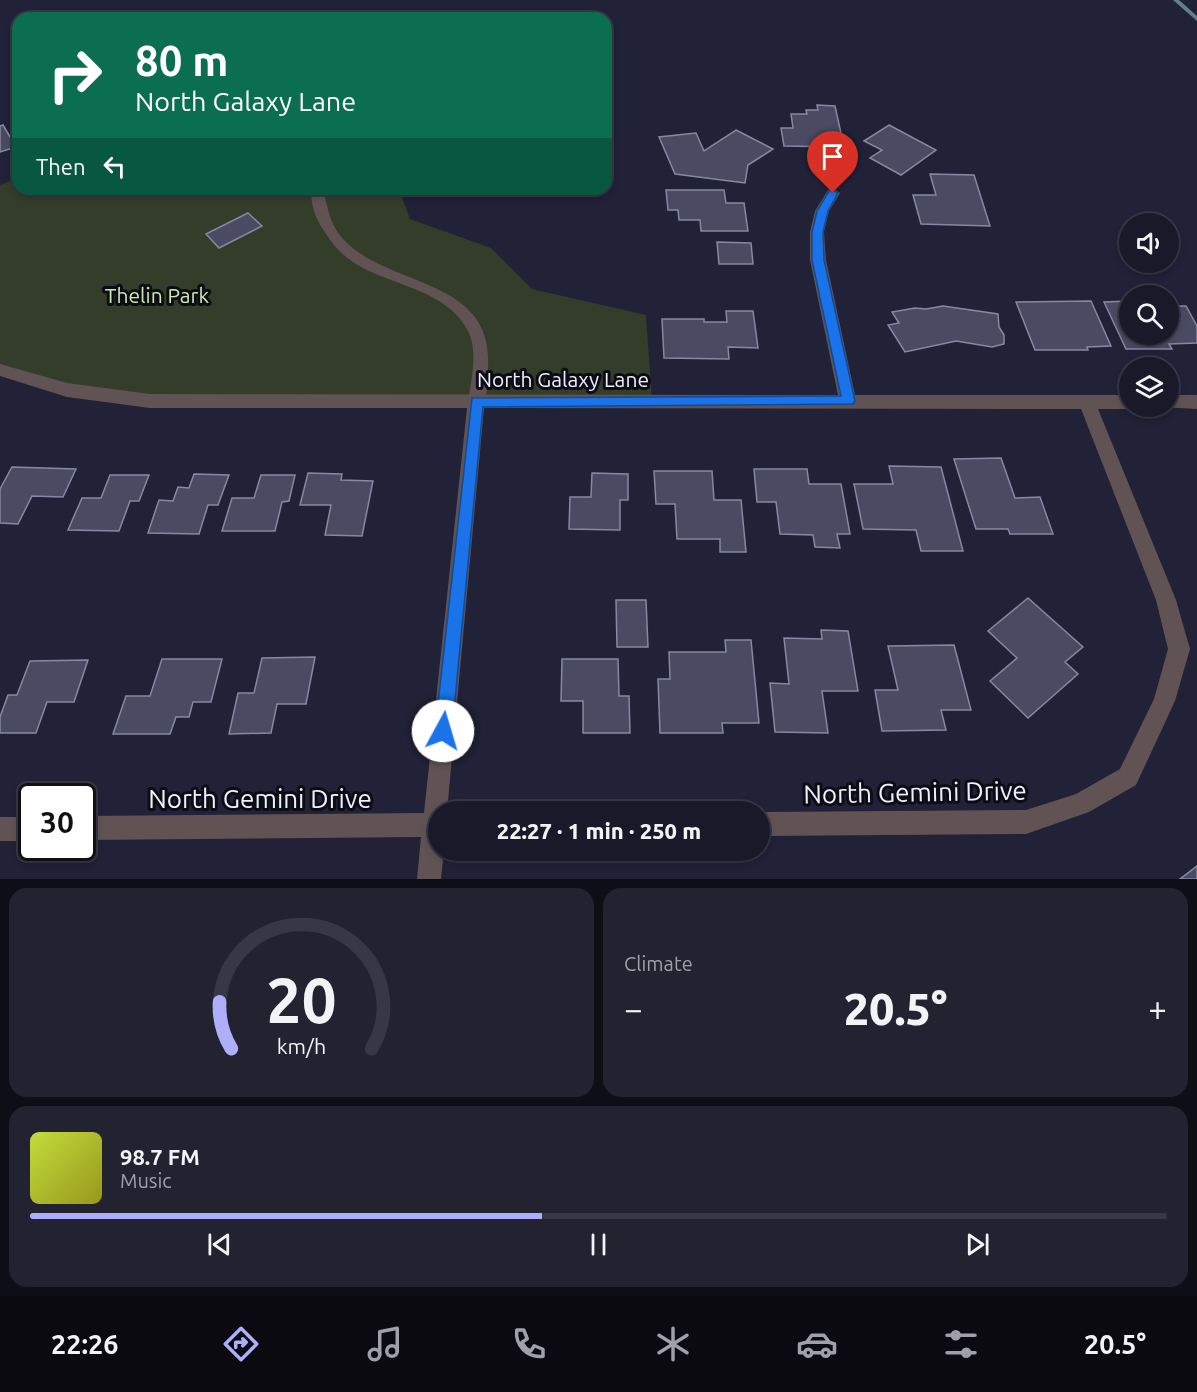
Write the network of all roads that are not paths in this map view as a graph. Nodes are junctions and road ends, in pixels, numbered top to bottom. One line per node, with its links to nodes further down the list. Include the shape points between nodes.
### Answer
1 (833, 193): 4 (street, via 822,211 817,232 818,260)
2 (317, 195): 5 (lane, via 323,221 351,255 377,271 429,289 467,317 477,333 481,354)
3 (0, 370): 5 (street, North Galaxy Lane, via 67,390 150,401)
4 (848, 401): 5 (street, North Galaxy Lane); 6 (street, North Galaxy Lane)
5 (476, 402): 10 (street)
6 (1087, 402): 7 (street, North Galaxy Lane); 11 (street, North Gemini Drive, via 1166,600 1179,649 1164,702 1128,777 1081,804 1026,822)
7 (1119, 402)
8 (1179, 402): 9 (street)
9 (1197, 402)
10 (438, 801)
11 (770, 824)
12 (428, 825): 13 (street, North Gemini Drive)
13 (96, 828)
14 (0, 829): 15 (street)
15 (18, 829)
16 (431, 861): 17 (street)
17 (429, 879)

